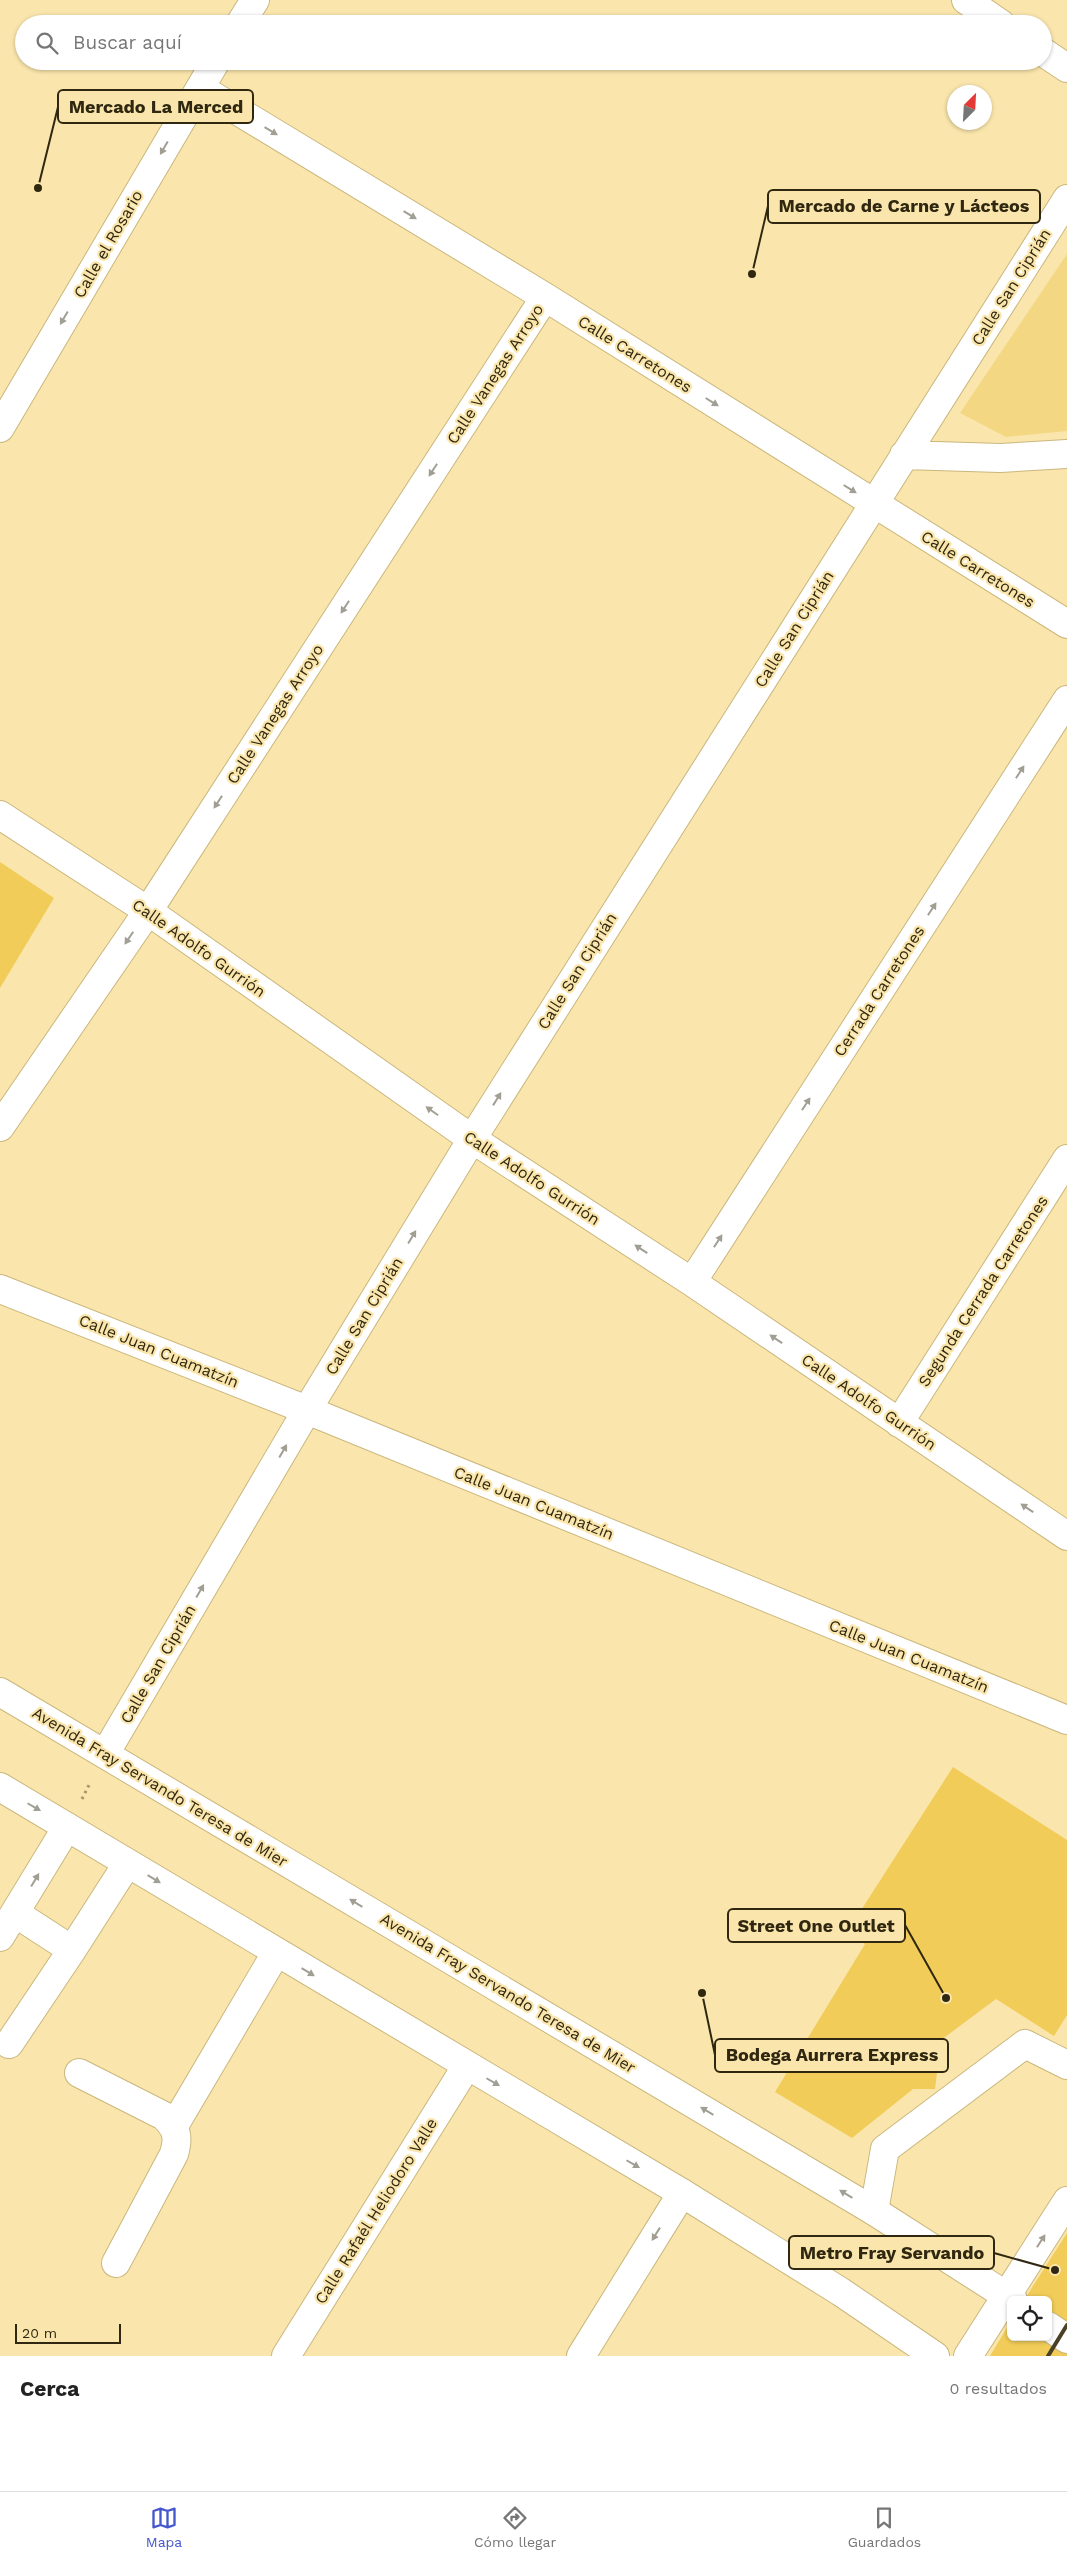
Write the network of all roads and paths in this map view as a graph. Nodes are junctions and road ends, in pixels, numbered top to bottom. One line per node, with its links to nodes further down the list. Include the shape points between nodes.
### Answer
1 (255, 0): 3 (street)
2 (966, 0): 4 (street)
3 (246, 15)
4 (988, 15)
5 (1052, 58): 6 (street)
6 (1067, 68)
7 (211, 70): 8 (street, Calle el Rosario)
8 (200, 88): 10 (street, Calle Carretones, one-way to 10); 11 (street, Calle el Rosario, one-way to 11)
9 (1067, 199): 13 (street, Calle San Ciprián)
10 (545, 297): 14 (street, Calle Carretones, one-way to 14); 18 (street, Calle Vanegas Arroyo, one-way to 18)
11 (0, 428)
12 (1067, 454): 13 (street, via 1000,458)
13 (904, 455): 14 (street, Calle San Ciprián)
14 (874, 504): 15 (street, Calle Carretones); 20 (street, Calle San Ciprián, one-way to 14)
15 (1067, 624)
16 (1067, 700): 22 (street, Cerrada Carretones, one-way to 16)
17 (0, 815): 18 (street, Calle Adolfo Gurrión)
18 (148, 912): 19 (street, Calle Vanegas Arroyo, one-way to 19); 20 (street, Calle Adolfo Gurrión, one-way to 18)
19 (0, 1128)
20 (472, 1139): 22 (street, Calle Adolfo Gurrión, one-way to 20); 24 (street, Calle San Ciprián, one-way to 20)
21 (1067, 1159): 25 (street, Segunda Cerrada Carretones)
22 (692, 1282): 25 (street, Calle Adolfo Gurrión, one-way to 22)
23 (0, 1289): 24 (street, Calle Juan Cuamatzín)
24 (307, 1410): 28 (street, Calle Juan Cuamatzín); 29 (street, Calle San Ciprián, one-way to 24)
25 (899, 1423): 26 (street, Calle Adolfo Gurrión, one-way to 25)
26 (1067, 1536)
27 (0, 1692): 29 (street, Avenida Fray Servando Teresa de Mier)
28 (1067, 1720)
29 (105, 1754): 31 (path); 44 (street, Avenida Fray Servando Teresa de Mier, one-way to 29)
30 (0, 1787): 31 (street, one-way to 31)
31 (68, 1826): 32 (street); 33 (street, one-way to 31)
32 (127, 1864): 35 (street); 36 (street, one-way to 36)
33 (15, 1913): 34 (street); 35 (street)
34 (0, 1937)
35 (72, 1950): 37 (street)
36 (276, 1953): 39 (street, one-way to 39); 41 (street)
37 (9, 2044)
38 (1067, 2065): 44 (street, via 1025,2044 885,2149)
39 (466, 2067): 42 (street, one-way to 42); 51 (street, Calle Rafaél Heliodoro Valle)
40 (80, 2073): 41 (street, via 164,2116)
41 (174, 2126): 45 (street, via 178,2140 174,2154)
42 (682, 2193): 52 (street, one-way to 52); 53 (street, via 841,2292)
43 (1067, 2201): 47 (street, one-way to 43)
44 (874, 2211): 46 (street, Avenida Fray Servando Teresa de Mier)
45 (116, 2263)
46 (1008, 2296)
47 (1011, 2296)
48 (1007, 2301): 54 (street)
49 (1052, 2329): 50 (street)
50 (1067, 2339)
51 (286, 2356)
52 (581, 2356)
53 (935, 2356)
54 (968, 2356)

